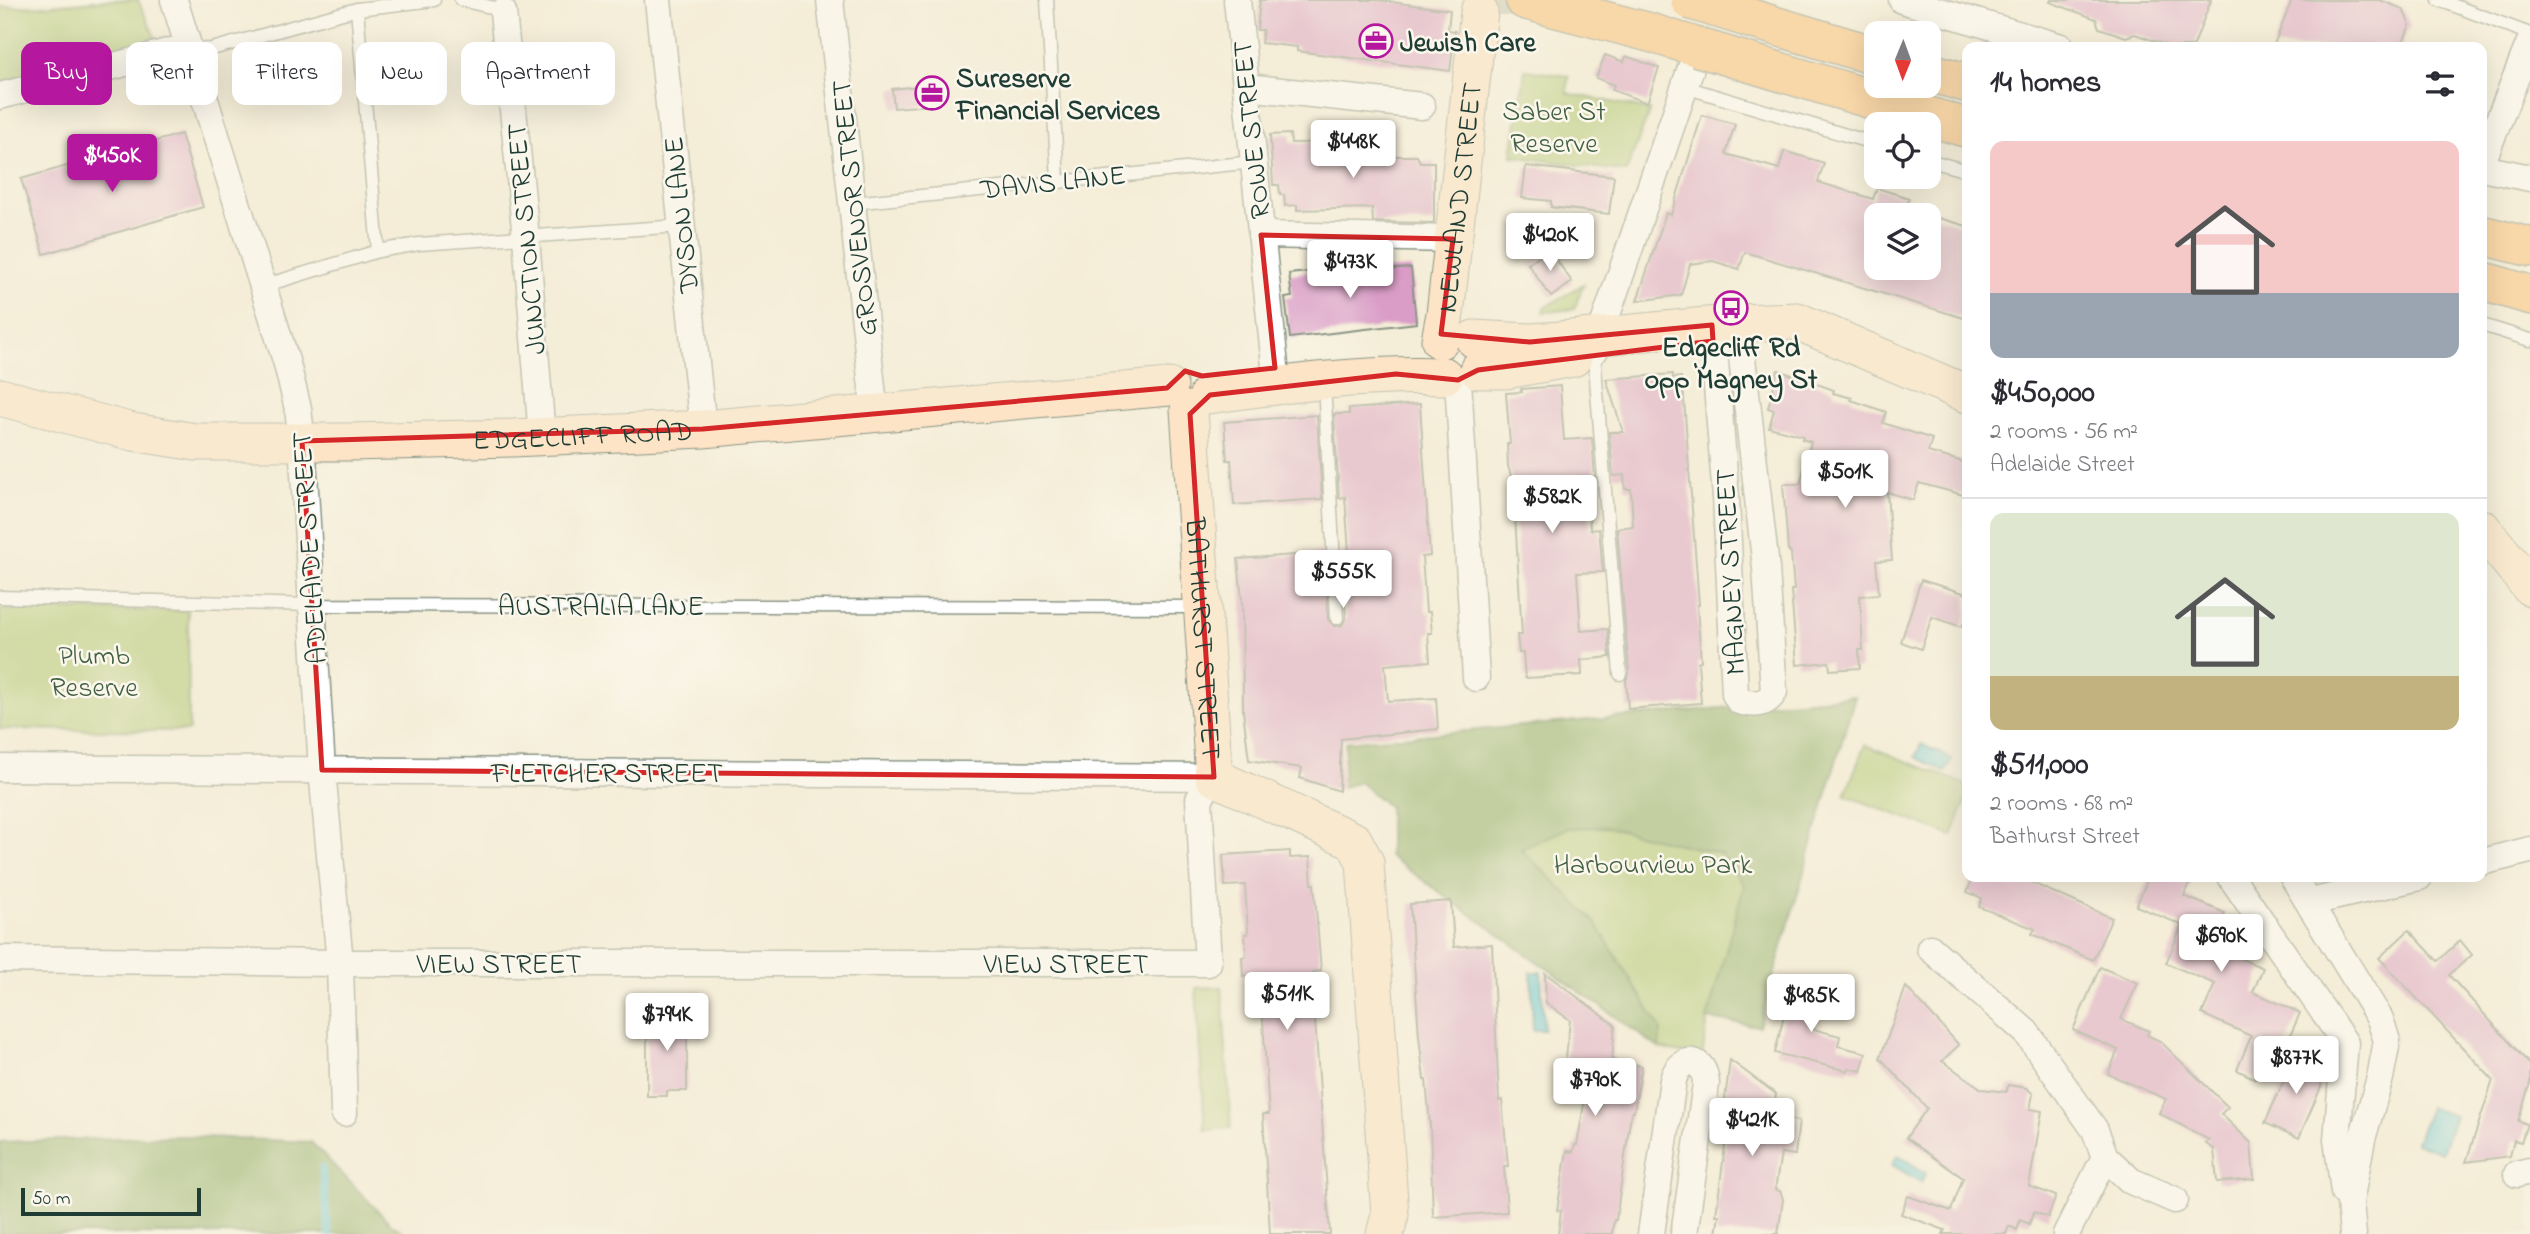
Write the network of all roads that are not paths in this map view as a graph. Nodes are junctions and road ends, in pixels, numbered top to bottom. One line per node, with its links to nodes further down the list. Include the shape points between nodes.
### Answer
1 (174, 0): 15 (street, ADELAIDE STREET)
2 (434, 0): 12 (lane)
3 (461, 0): 11 (lane)
4 (658, 0): 38 (street, DYSON LANE)
5 (830, 0): 37 (street, GROSVENOR STREET)
6 (1048, 0): 36 (lane)
7 (1237, 0): 24 (street, ROWE STREET)
8 (1690, 0): 19 (main road, bridge)
9 (1902, 0): 16 (street)
10 (2439, 0): 14 (lane)
11 (502, 6): 41 (street, JUNCTION STREET)
12 (358, 9): 18 (lane); 44 (lane)
13 (1501, 9): 28 (main road, bridge, via 1648,32); 42 (street, NEWLAND STREET); 52 (street, NEWLAND STREET)
14 (2530, 34)
15 (187, 42)
16 (2043, 42)
17 (2530, 42): 30 (street)
18 (218, 47)
19 (1864, 52)
20 (126, 63): 25 (street)
21 (1941, 76): 23 (main road)
22 (1688, 77): 29 (lane); 51 (street)
23 (1962, 82)
24 (1246, 87): 27 (street); 31 (street, ROWE STREET)
25 (0, 96)
26 (207, 105): 46 (street, ADELAIDE STREET)
27 (1422, 106)
28 (1962, 126)
29 (1864, 140)
30 (2487, 150)
31 (1254, 162): 36 (lane, DAVIS LANE); 39 (street, ROWE STREET)
32 (1941, 164): 34 (lane)
33 (2487, 169): 35 (street)
34 (1962, 170)
35 (2530, 178)
36 (1058, 180): 37 (lane, DAVIS LANE)
37 (853, 203): 58 (street, GROSVENOR STREET)
38 (681, 226): 41 (lane); 59 (street, DYSON LANE)
39 (1261, 235): 42 (street); 53 (street, ROWE STREET)
40 (2487, 236): 43 (main road)
41 (526, 238): 44 (lane); 60 (street, JUNCTION STREET)
42 (1453, 239): 52 (street, NEWLAND STREET)
43 (2530, 247)
44 (378, 251): 46 (lane)
45 (2487, 282): 47 (main road)
46 (263, 286): 61 (street, ADELAIDE STREET, via 287,364)
47 (2530, 295)
48 (2487, 327): 50 (lane)
49 (1726, 332): 49 (street, MAGNEY STREET, via 1766,568 1774,692 1770,699 1754,705 1739,701 1735,694 1726,498); 51 (street, EDGECLIFF ROAD); 56 (street, EDGECLIFF ROAD, via 1797,321)
50 (2530, 340)
51 (1597, 346): 52 (street, EDGECLIFF ROAD, via 1530,342); 68 (lane)
52 (1457, 355): 53 (street, EDGECLIFF ROAD); 54 (street, EDGECLIFF ROAD, via 1396,374); 69 (street)
53 (1276, 377): 54 (street, EDGECLIFF ROAD); 55 (street, EDGECLIFF ROAD)
54 (1324, 381): 67 (lane)
55 (1192, 392): 58 (street, EDGECLIFF ROAD); 66 (street, BATHURST STREET)
56 (1962, 392)
57 (0, 397): 61 (street, EDGECLIFF ROAD, via 133,432 196,442)
58 (874, 415): 59 (street, EDGECLIFF ROAD)
59 (703, 429): 60 (street, EDGECLIFF ROAD)
60 (542, 437): 61 (street, EDGECLIFF ROAD)
61 (302, 441): 65 (street, ADELAIDE STREET)
62 (2487, 534): 63 (street)
63 (2530, 587)
64 (0, 597): 65 (lane, AUSTRALIA LANE)
65 (312, 605): 66 (lane, AUSTRALIA LANE); 71 (street, ADELAIDE STREET)
66 (1203, 607): 72 (street, BATHURST STREET)
67 (1337, 618)
68 (1620, 674)
69 (1476, 678)
70 (0, 768): 71 (street, FLETCHER STREET)
71 (322, 770): 72 (street, FLETCHER STREET); 81 (street, ADELAIDE STREET)
72 (1214, 777): 81 (street, VIEW STREET, via 1199,799 1208,963); 86 (street, BATHURST STREET, via 1354,841 1365,862 1390,1215)
73 (2530, 850): 74 (street)
74 (2487, 861)
75 (2234, 882): 85 (street, via 2345,1043 2337,1139 2343,1189)
76 (2297, 882): 78 (street)
77 (2397, 882): 78 (street)
78 (2311, 902): 85 (street, via 2380,1019 2387,1041)
79 (1930, 948): 83 (street, via 2026,1032 2095,1130)
80 (0, 959): 81 (street, VIEW STREET)
81 (340, 963): 82 (street, ADELAIDE STREET)
82 (344, 1113)
83 (2105, 1157): 84 (street, via 2131,1181); 89 (street)
84 (2175, 1200)
85 (2350, 1202): 90 (street)
86 (1385, 1234)
87 (1651, 1234): 88 (street, via 1673,1080 1680,1065 1695,1062 1702,1065 1706,1084)
88 (1684, 1234)
89 (2066, 1234)
90 (2353, 1234)

